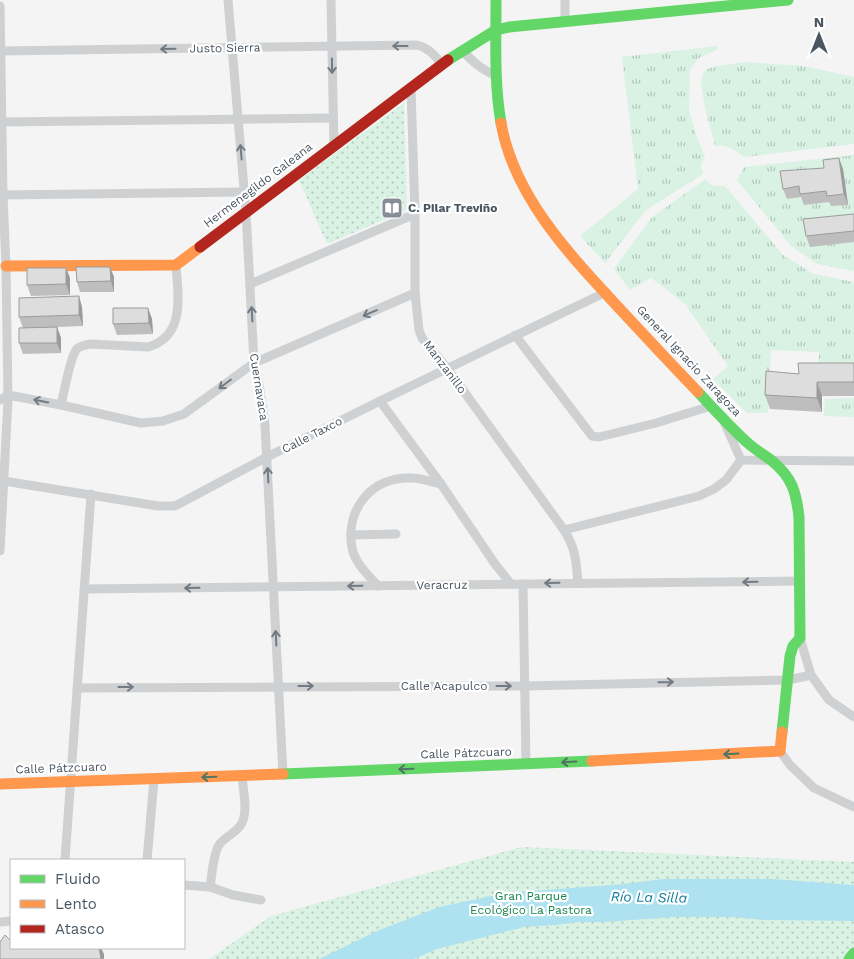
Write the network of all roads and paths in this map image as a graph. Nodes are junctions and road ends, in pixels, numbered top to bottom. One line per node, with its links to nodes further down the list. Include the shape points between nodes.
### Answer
1 (228, 0): 10 (street, Cuernavaca)
2 (331, 0): 9 (street)
3 (496, 0): 8 (street, General Ignacio Zaragoza)
4 (565, 0): 7 (street)
5 (788, 0): 7 (street)
6 (0, 6): 11 (street)
7 (565, 22): 8 (street)
8 (496, 30): 12 (street, Hermenegildo Galeana); 14 (street, General Ignacio Zaragoza)
9 (332, 46): 10 (street, Justo Sierra); 13 (street, Justo Sierra, one-way to 9, via 433,53 417,46); 16 (street, one-way to 16)
10 (232, 48): 11 (street, Justo Sierra, one-way to 11); 17 (street, Cuernavaca)
11 (1, 51): 18 (street)
12 (462, 51): 13 (street, Hermenegildo Galeana); 14 (street, via 472,62)
13 (442, 64): 15 (street, Hermenegildo Galeana)
14 (496, 76): 27 (street, General Ignacio Zaragoza, via 504,138 524,187 568,251)
15 (410, 88): 19 (street, Hermenegildo Galeana); 23 (street, Manzanillo)
16 (333, 118): 17 (street); 19 (street)
17 (238, 119): 18 (street); 20 (street, Cuernavaca, one-way to 17)
18 (1, 122): 21 (street)
19 (334, 146): 22 (street, Hermenegildo Galeana)
20 (244, 192): 21 (street); 22 (street, Cuernavaca)
21 (2, 195): 25 (street)
22 (246, 212): 24 (street, Hermenegildo Galeana); 26 (street, Cuernavaca)
23 (415, 214): 26 (street); 28 (street, Manzanillo)
24 (176, 265): 25 (street); 34 (street, via 178,314 168,335 148,347 91,344 78,348 72,359)
25 (6, 266): 32 (street)
26 (250, 284): 30 (street, Cuernavaca, one-way to 26)
27 (606, 292): 29 (street, Calle Taxco); 35 (street, General Ignacio Zaragoza)
28 (415, 293): 30 (street, one-way to 30); 31 (street, Manzanillo, via 422,338)
29 (515, 335): 31 (street, Calle Taxco); 35 (street, via 592,436 656,423)
30 (254, 363): 34 (street, one-way to 34, via 184,414 164,421 132,421); 37 (street, Cuernavaca, via 264,408)
31 (447, 368): 33 (street, Calle Taxco); 44 (street, Manzanillo)
32 (4, 398): 34 (street, one-way to 32); 41 (street)
33 (380, 401): 37 (street, Calle Taxco); 42 (street)
34 (61, 405)
35 (711, 406): 36 (street, General Ignacio Zaragoza)
36 (722, 417): 38 (street); 39 (street, General Ignacio Zaragoza, via 748,444)
37 (268, 457): 43 (street, Calle Taxco, via 175,506); 52 (street, Cuernavaca, one-way to 37)
38 (741, 460): 39 (street); 44 (street, via 726,480 700,496)
39 (772, 461): 40 (street); 48 (street, General Ignacio Zaragoza, via 786,474 796,499)
40 (854, 461)
41 (4, 481): 43 (street, Calle Taxco); 47 (street)
42 (441, 484): 46 (street, via 412,478 384,482 357,506); 50 (street)
43 (91, 494): 54 (street)
44 (564, 530): 49 (street, Manzanillo, via 575,554)
45 (396, 534): 46 (street)
46 (351, 535): 53 (street, via 352,550 358,563)
47 (0, 551)
48 (799, 581): 49 (street, Veracruz, one-way to 49); 55 (street, General Ignacio Zaragoza)
49 (578, 583): 51 (street, Veracruz, one-way to 51)
50 (511, 584): 51 (street, Veracruz); 53 (street, Veracruz)
51 (523, 584): 59 (street)
52 (273, 586): 53 (street, Veracruz, one-way to 52); 54 (street, Veracruz, one-way to 54); 58 (street, Cuernavaca, one-way to 52)
53 (378, 586)
54 (84, 589): 60 (street)
55 (800, 638): 56 (street); 57 (street, General Ignacio Zaragoza, via 791,651)
56 (811, 675): 57 (street, Calle Acapulco); 61 (street, via 829,700)
57 (788, 680): 59 (street, Calle Acapulco, one-way to 57); 62 (street, General Ignacio Zaragoza)
58 (278, 686): 59 (street, Calle Acapulco, one-way to 59); 60 (street, Calle Acapulco, one-way to 58); 64 (street, Cuernavaca)
59 (525, 686): 63 (street)
60 (77, 688): 67 (street)
61 (854, 717)
62 (780, 751): 63 (street, Calle Pátzcuaro, one-way to 63); 69 (street, via 790,766 814,788)
63 (526, 764): 64 (street, Calle Pátzcuaro, one-way to 64)
64 (283, 774): 65 (street, Calle Pátzcuaro)
65 (242, 776): 66 (street, Calle Pátzcuaro, one-way to 66); 73 (street, via 244,817 241,825 219,845)
66 (154, 780): 67 (street, Calle Pátzcuaro); 71 (street)
67 (70, 782): 68 (street, Calle Pátzcuaro); 70 (street)
68 (0, 784)
69 (854, 808)
70 (65, 859)
71 (147, 859)
72 (185, 885): 73 (street)
73 (210, 887): 74 (street)
74 (261, 900)
75 (854, 953): 76 (street)
76 (849, 959)

